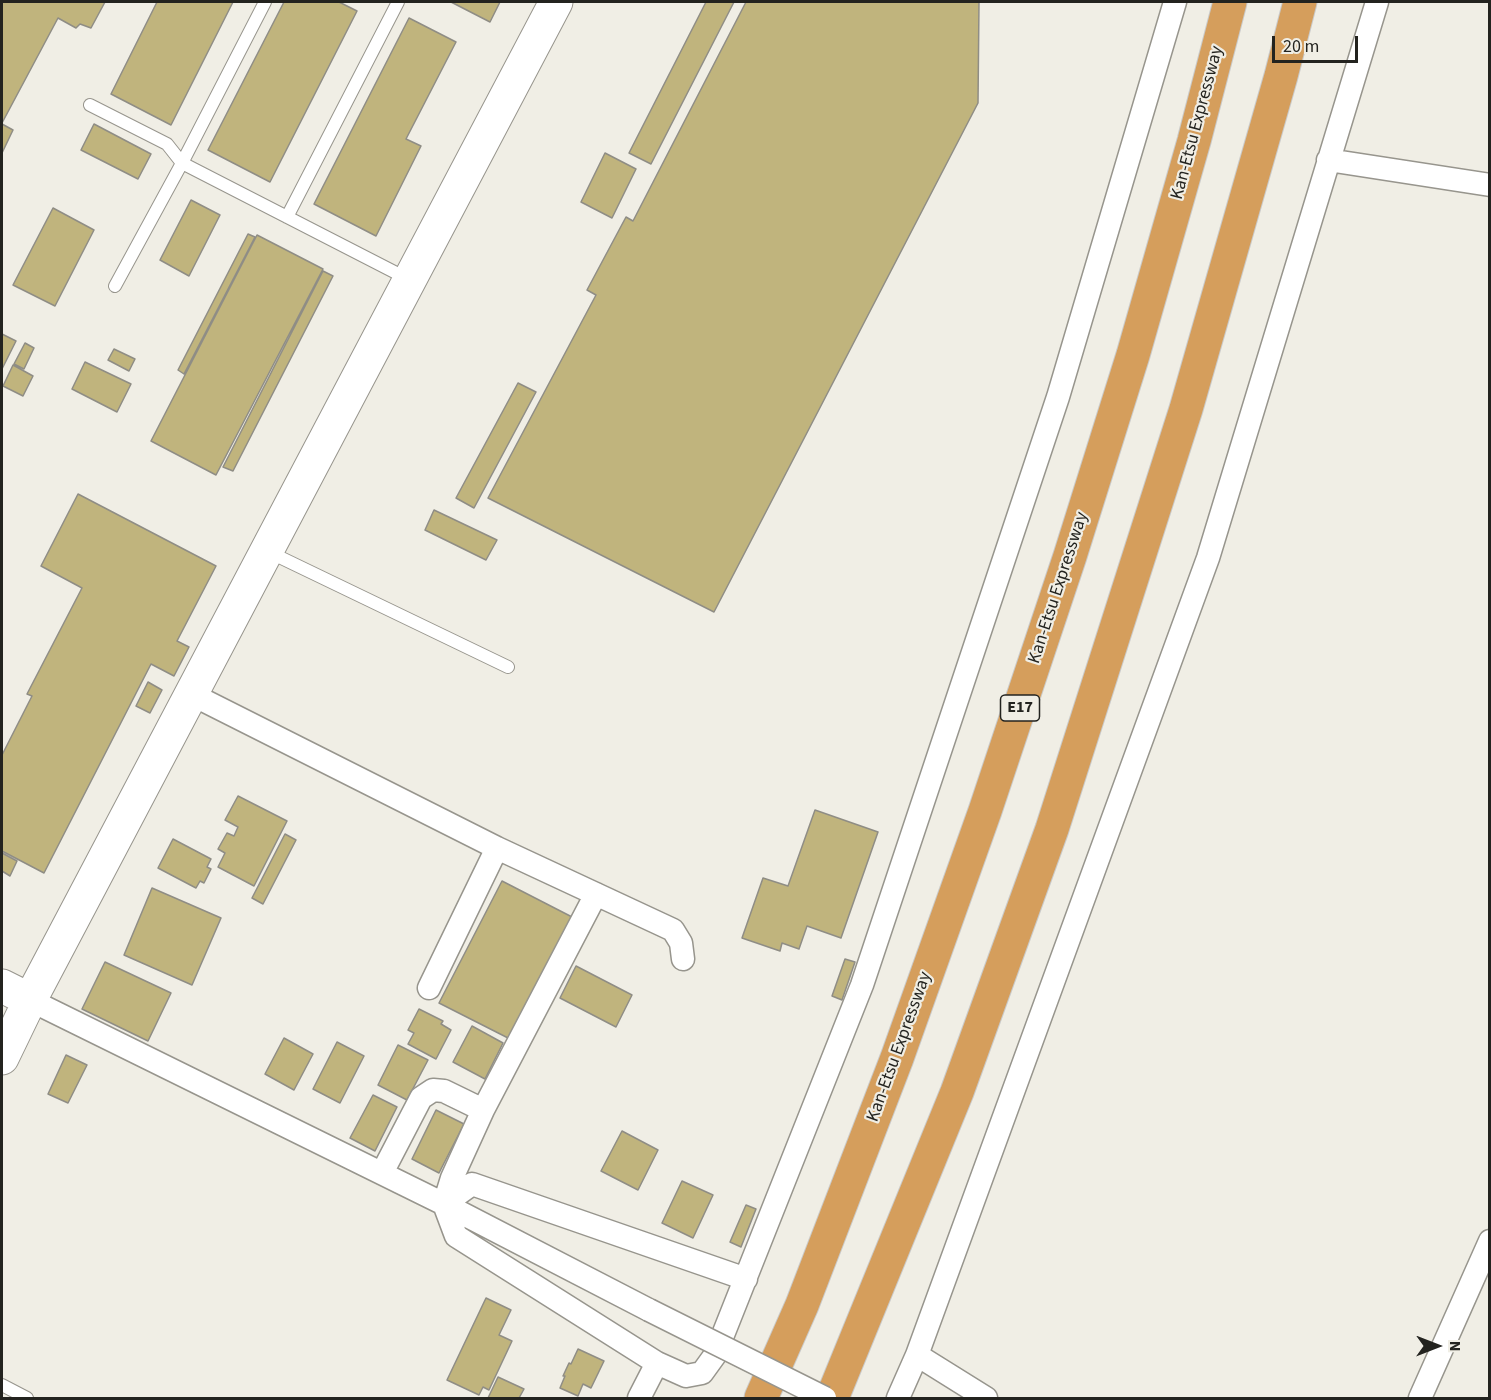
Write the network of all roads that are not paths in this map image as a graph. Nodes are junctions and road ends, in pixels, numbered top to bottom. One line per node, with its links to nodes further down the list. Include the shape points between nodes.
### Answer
1 (265, 2): 10 (lane)
2 (398, 2): 12 (lane)
3 (556, 2): 13 (street)
4 (1175, 2): 28 (street, via 1058,397 869,962)
5 (1230, 2): 34 (highway, Kan-Etsu Expressway / E17, via 1133,355 993,789 897,1058)
6 (1300, 2): 36 (highway, via 1186,409 1052,829 957,1092)
7 (1377, 2): 9 (street)
8 (90, 105): 10 (lane, via 167,144)
9 (1328, 160): 11 (street); 29 (street, via 1208,558)
10 (182, 163): 12 (lane); 14 (lane)
11 (1490, 185)
12 (287, 217): 13 (lane)
13 (409, 280): 15 (street)
14 (115, 286)
15 (266, 551): 16 (lane); 17 (street)
16 (508, 667)
17 (191, 694): 18 (street); 22 (street)
18 (497, 848): 19 (street); 21 (street)
19 (596, 894): 20 (street, via 673,930 681,943); 24 (street)
20 (683, 958)
21 (429, 988)
22 (16, 993): 23 (street); 25 (street)
23 (2, 1058)
24 (483, 1110): 25 (street, via 444,1091 433,1090 421,1098); 26 (street)
25 (382, 1173): 26 (street)
26 (444, 1203): 28 (street, via 472,1184); 30 (street, via 456,1236); 35 (street, bridge)
27 (1490, 1241): 39 (street)
28 (746, 1279): 30 (street, via 715,1355 702,1372 686,1376)
29 (918, 1355): 37 (street); 38 (street)
30 (657, 1363): 33 (street)
31 (2, 1385): 32 (lane)
32 (27, 1398)
33 (639, 1398)
34 (762, 1398)
35 (825, 1398)
36 (832, 1398)
37 (898, 1398)
38 (986, 1398)
39 (1420, 1398)

